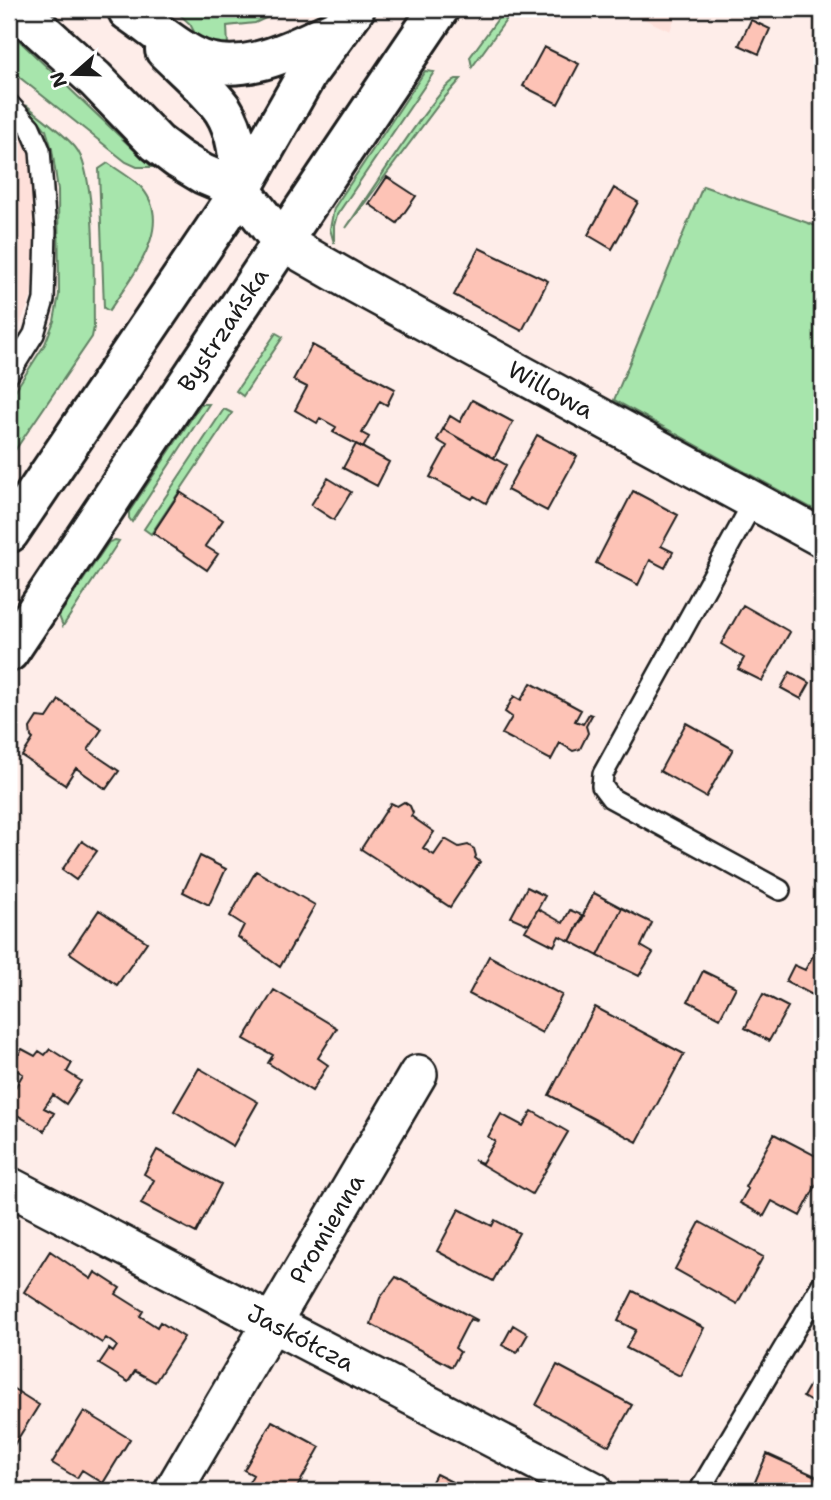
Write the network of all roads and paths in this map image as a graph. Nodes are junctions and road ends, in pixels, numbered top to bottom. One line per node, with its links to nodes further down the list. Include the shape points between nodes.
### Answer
1 (17, 9): 6 (main road, via 157,143 204,174)
2 (439, 9): 7 (main road, Bystrzańska)
3 (127, 10): 4 (main road, via 192,56 216,64 247,64 280,55); 6 (main road, via 223,109 239,156)
4 (349, 17): 6 (main road, via 307,74)
5 (9, 104): 8 (lane, via 30,127 40,150 46,231 44,300 34,334)
6 (241, 190): 7 (main road); 10 (main road)
7 (281, 241): 9 (street, Willowa); 12 (main road, Bystrzańska)
8 (9, 374)
9 (754, 501): 11 (street, Willowa); 13 (lane, via 603,774 602,786 611,798)
10 (9, 533)
11 (822, 538)
12 (9, 652)
13 (780, 890)
14 (418, 1074): 17 (street, Promienna)
15 (9, 1186): 17 (street, Jaskółcza)
16 (822, 1284): 20 (lane)
17 (273, 1322): 18 (street, Promienna); 19 (street, Jaskółcza)
18 (173, 1491)
19 (594, 1491)
20 (699, 1491)

